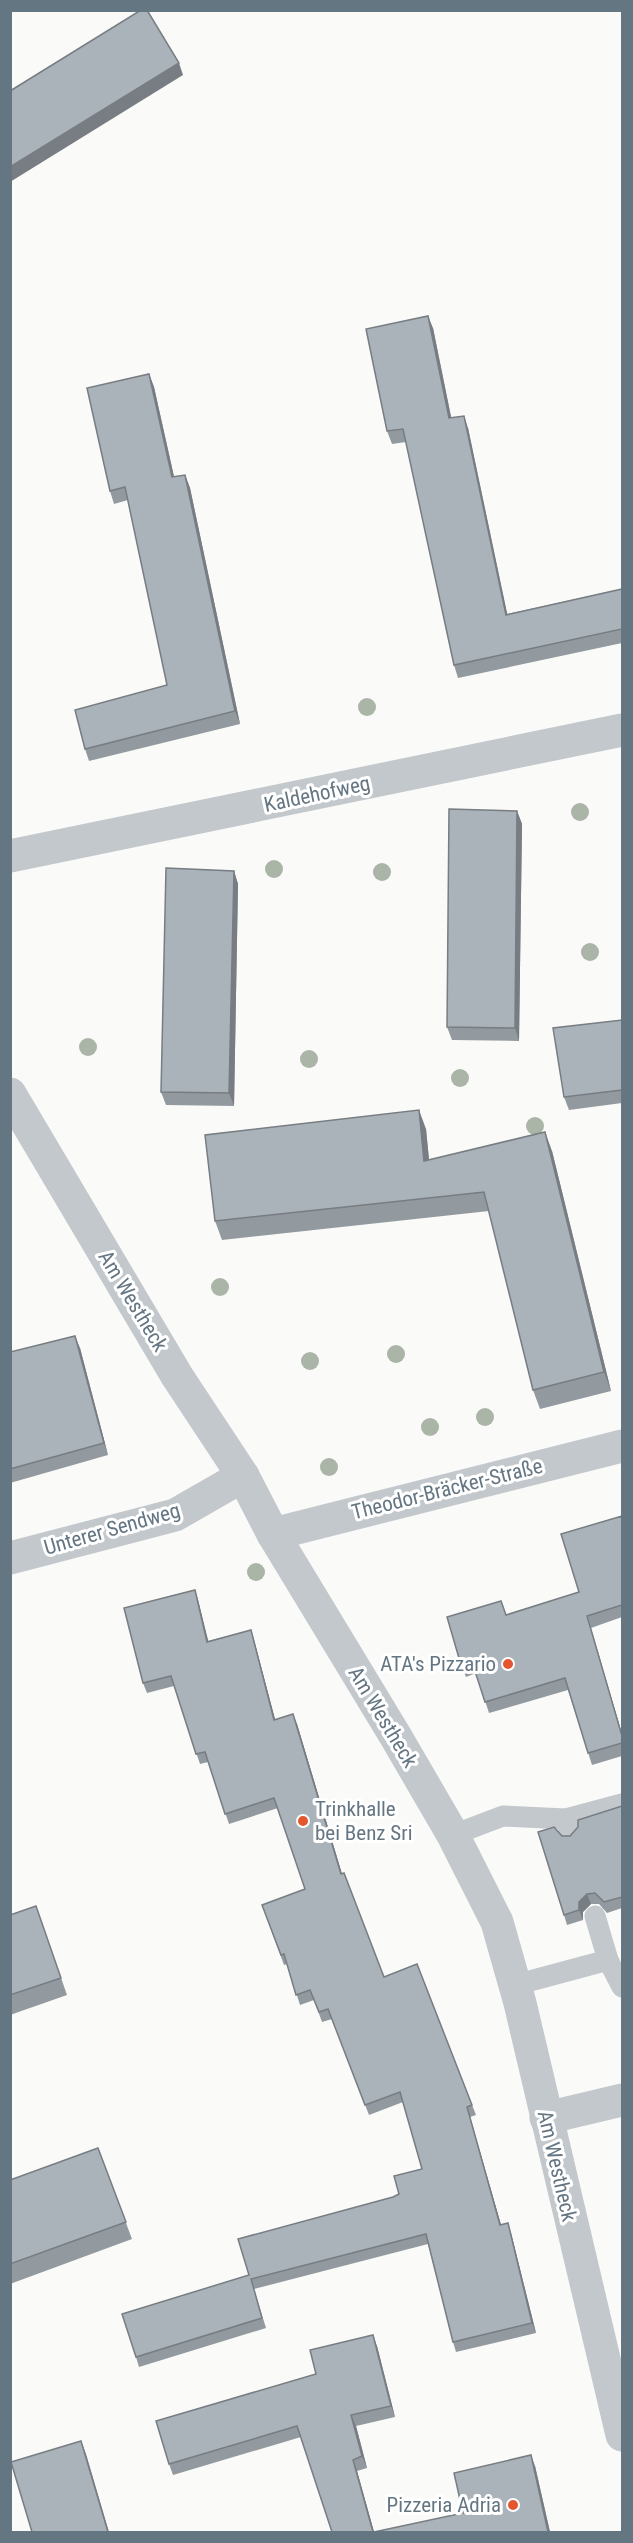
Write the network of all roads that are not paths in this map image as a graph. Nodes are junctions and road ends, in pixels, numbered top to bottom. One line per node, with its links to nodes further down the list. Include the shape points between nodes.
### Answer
1 (622, 730): 2 (street, Kaldehofweg)
2 (10, 856)
3 (10, 1094): 5 (street, Am Westheck, via 177,1376)
4 (622, 1446): 6 (street, Theodor-Bräcker-Straße)
5 (243, 1476): 6 (street, Am Westheck); 7 (street, Unterer Sendweg, via 175,1515)
6 (273, 1534): 9 (street, Am Westheck)
7 (10, 1558)
8 (622, 1804): 9 (lane, via 568,1827 503,1816)
9 (453, 1835): 12 (street, Am Westheck, via 496,1922)
10 (595, 1916): 11 (lane)
11 (617, 1973): 12 (lane)
12 (515, 1985): 14 (street, Am Westheck)
13 (622, 2100): 14 (street)
14 (546, 2118): 15 (street, Am Westheck)
15 (622, 2435)

